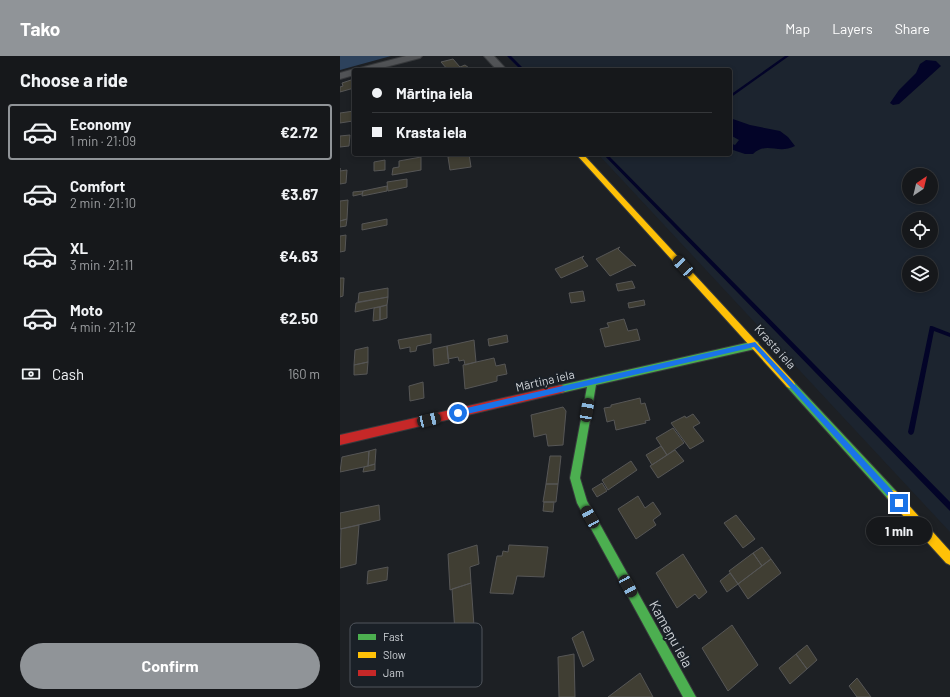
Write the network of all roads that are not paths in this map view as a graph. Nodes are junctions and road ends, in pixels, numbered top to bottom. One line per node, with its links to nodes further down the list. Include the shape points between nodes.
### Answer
1 (417, 56): 3 (street)
2 (489, 56): 4 (street)
3 (371, 68)
4 (500, 68)
5 (352, 73): 6 (street)
6 (340, 76)
7 (581, 156): 8 (street, Krasta iela)
8 (755, 345): 9 (street, Mārtiņa iela); 11 (street, Krasta iela)
9 (592, 382): 10 (street, Mārtiņa iela); 12 (street, Kameņu iela, via 575,478 582,503)
10 (340, 440)
11 (950, 559)
12 (690, 697)

